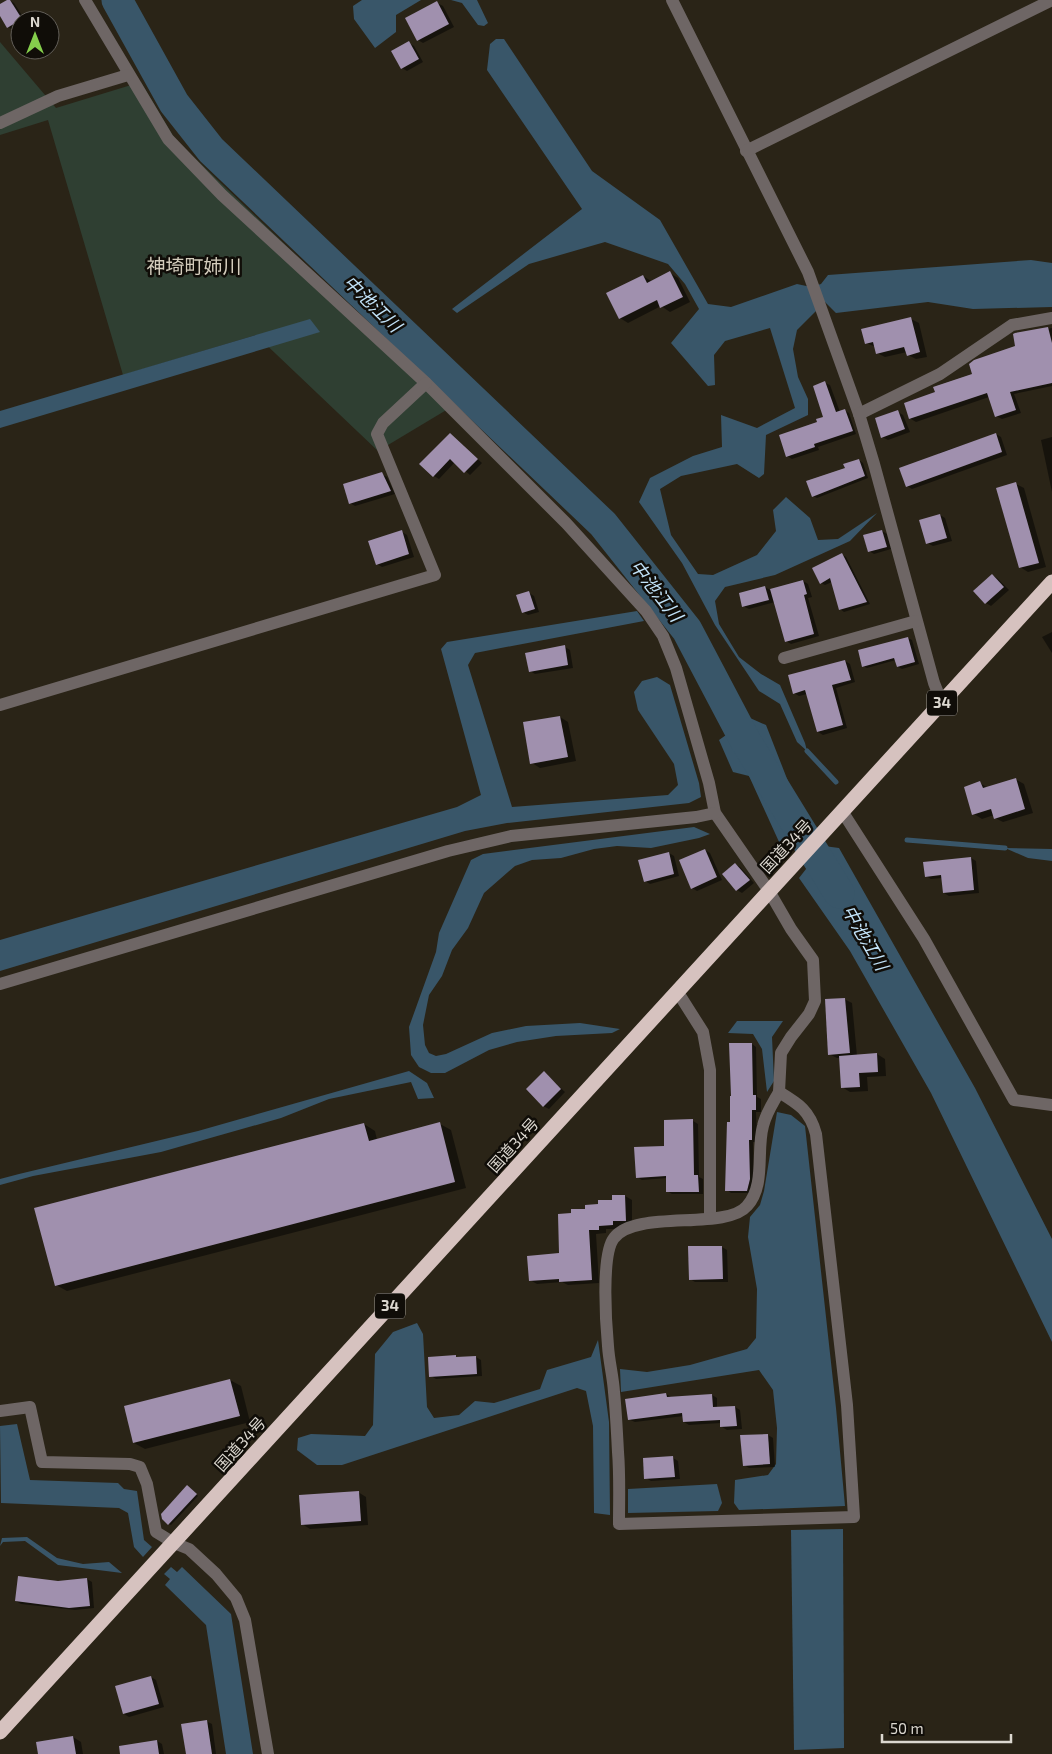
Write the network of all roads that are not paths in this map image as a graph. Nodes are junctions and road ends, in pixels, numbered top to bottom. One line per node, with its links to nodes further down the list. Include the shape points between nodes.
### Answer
1 (85, 0): 4 (street)
2 (672, 0): 6 (street)
3 (1052, 0): 6 (street)
4 (128, 75): 5 (street, via 58,96); 8 (street, via 168,139 222,195)
5 (0, 123)
6 (746, 151): 9 (street, via 808,272)
7 (1052, 318): 9 (street, via 1012,325 940,374)
8 (426, 383): 14 (street, via 384,423 377,434 435,575); 15 (street, via 566,523 646,611 663,636 676,668)
9 (859, 414): 11 (street)
10 (1052, 582): 13 (highway, 国道34号 / 34)
11 (916, 621): 12 (street); 13 (street)
12 (784, 658)
13 (942, 703): 16 (highway, 国道34号 / 34)
14 (0, 705)
15 (715, 813): 17 (street); 18 (street, via 511,836 448,851)
16 (837, 817): 17 (highway, 国道34号 / 34); 21 (street, via 924,938 1014,1100)
17 (774, 885): 19 (highway, 国道34号 / 34); 20 (street, via 792,929 813,960 815,1001 781,1053)
18 (0, 984)
19 (677, 991): 22 (street, via 703,1032 710,1070); 24 (highway, 国道34号 / 34)
20 (779, 1092): 22 (street, via 762,1127 758,1177 747,1207 733,1215); 22 (street, via 808,1113 816,1134 847,1405 854,1518 619,1524 618,1454 608,1346 606,1280 610,1245 625,1229)
21 (1052, 1104)
22 (710, 1218)
23 (0, 1411): 24 (street, via 30,1407 42,1462 140,1467 147,1484 156,1532)
24 (174, 1543): 25 (highway, 国道34号 / 34); 26 (street, via 189,1549 236,1598 245,1620)
25 (0, 1732)
26 (268, 1754)

